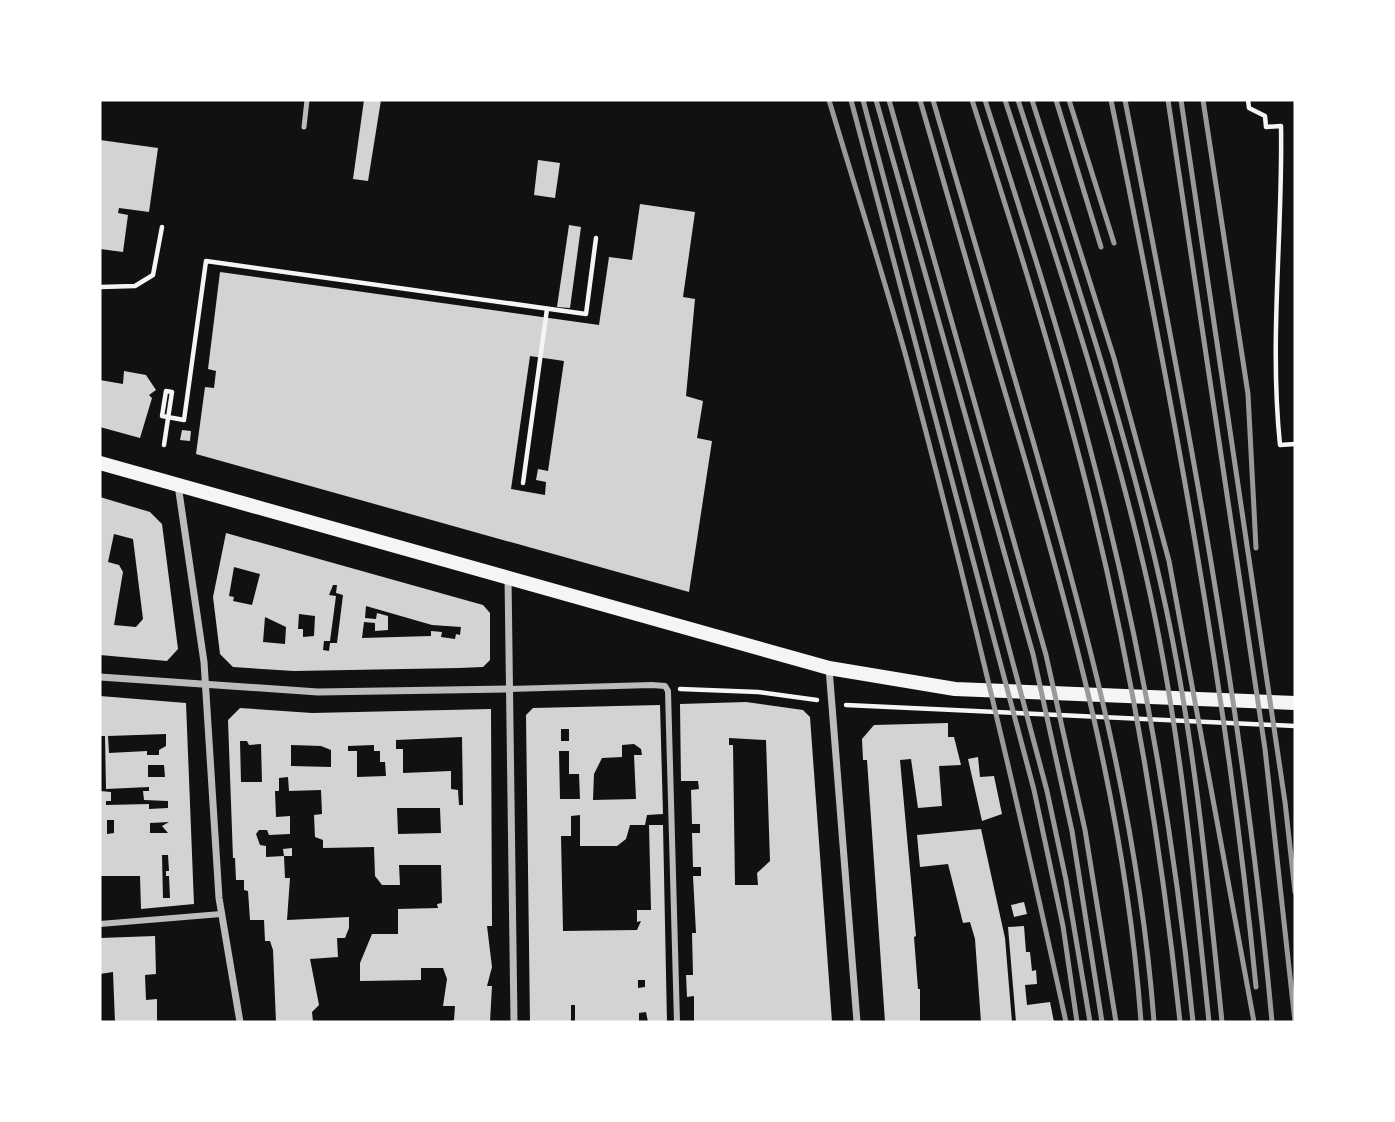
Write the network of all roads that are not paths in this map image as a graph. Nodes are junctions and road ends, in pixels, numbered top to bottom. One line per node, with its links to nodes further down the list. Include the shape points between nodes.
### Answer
1 (307, 100): 2 (lane)
2 (304, 127)
3 (100, 463): 4 (main road)
4 (178, 484): 5 (main road); 8 (street)
5 (508, 576): 6 (main road); 9 (street)
6 (829, 668): 10 (main road, via 955,690); 16 (street)
7 (100, 677): 8 (street)
8 (206, 684): 9 (street, via 318,692); 11 (street)
9 (508, 689): 14 (street); 15 (street, via 665,686 670,701)
10 (1295, 703)
11 (221, 914): 12 (street); 13 (street)
12 (100, 924)
13 (240, 1022)
14 (514, 1022)
15 (677, 1022)
16 (857, 1022)

